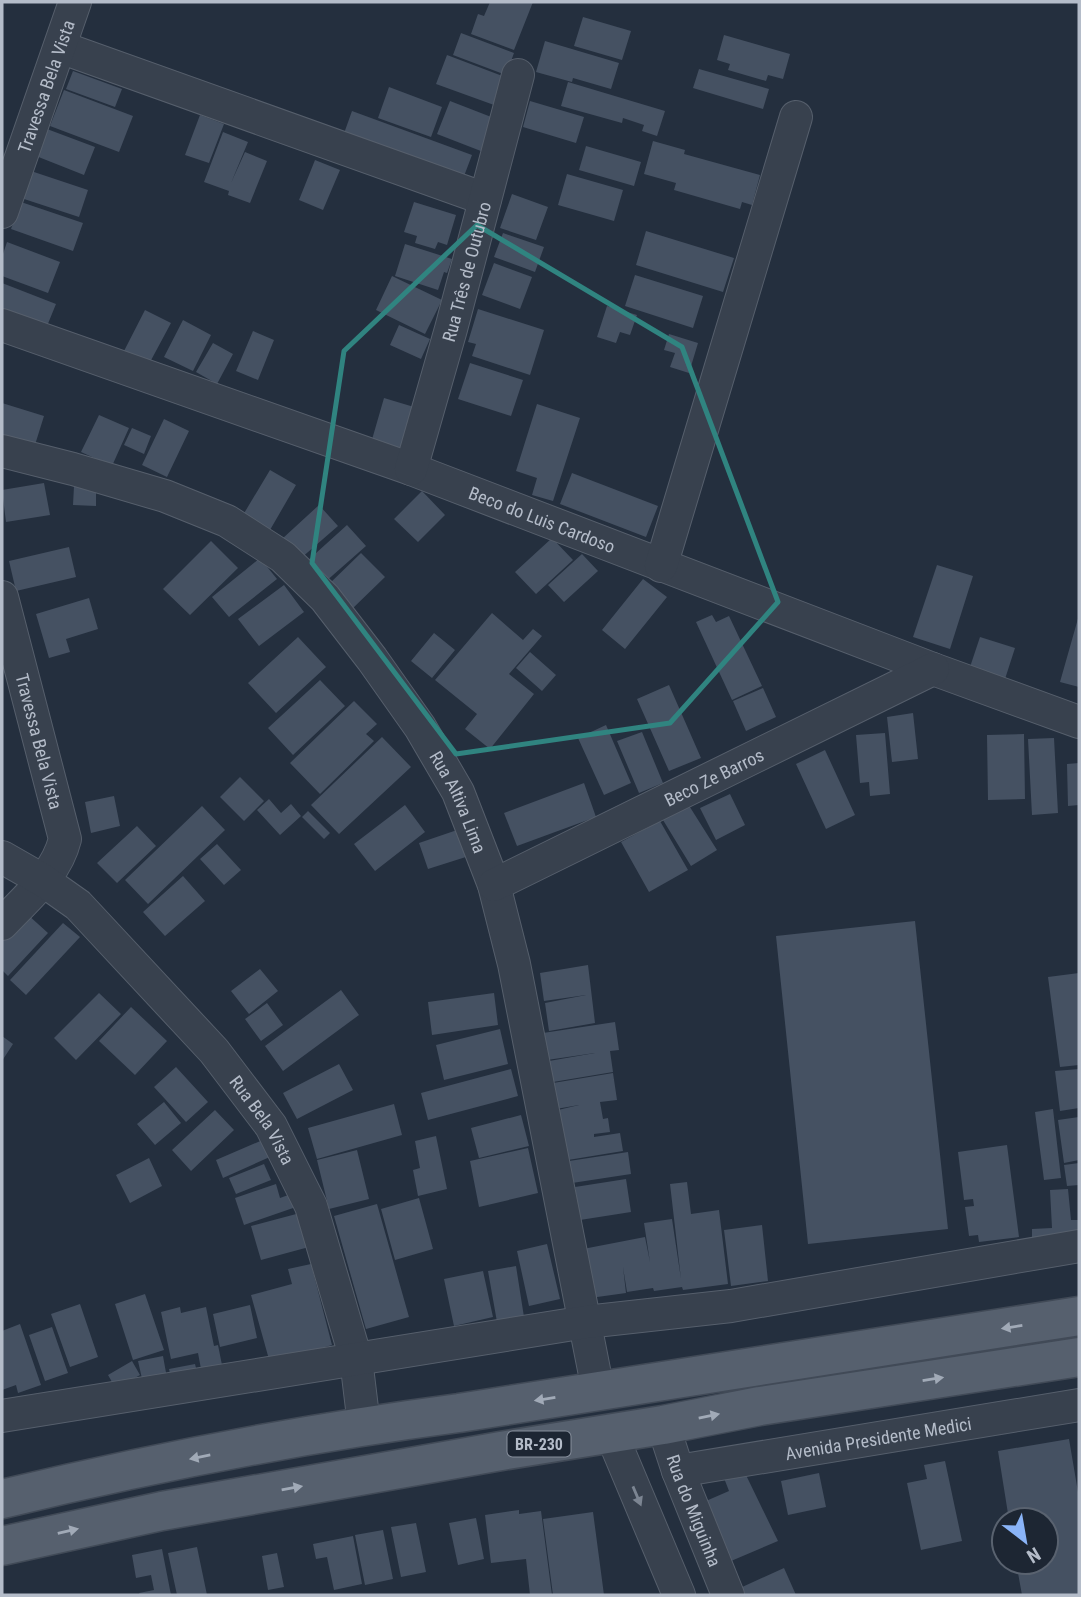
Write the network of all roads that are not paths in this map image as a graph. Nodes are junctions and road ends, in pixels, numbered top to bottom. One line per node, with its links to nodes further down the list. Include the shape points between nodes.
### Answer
1 (75, 2): 2 (street, Travessa Bela Vista)
2 (60, 47): 5 (street); 6 (street, Travessa Bela Vista)
3 (518, 75): 5 (street, Rua Três de Outubro)
4 (796, 117): 10 (street)
5 (485, 200): 9 (street, Rua Três de Outubro)
6 (2, 212)
7 (2, 325): 9 (street, Beco do Luis Cardoso)
8 (2, 451): 16 (street, Rua Altiva Lima, via 165,496 227,521 283,557 325,598 420,727 458,792)
9 (411, 469): 10 (street, Beco do Luis Cardoso)
10 (661, 566): 12 (street, Beco do Luis Cardoso)
11 (2, 597): 15 (street, Travessa Bela Vista, via 65,839 61,858)
12 (933, 669): 13 (street, Beco do Luis Cardoso); 16 (street, Beco Ze Barros)
13 (1079, 722)
14 (2, 858): 15 (street, Rua Bela Vista)
15 (44, 881): 17 (street); 22 (street, Rua Bela Vista, via 78,905 205,1041 271,1126 311,1206)
16 (494, 884): 20 (street, Rua Altiva Lima)
17 (2, 924)
18 (1079, 1246): 20 (street, via 731,1306)
19 (1079, 1316): 23 (main road, BR-230, one-way to 23)
20 (586, 1322): 22 (street); 24 (street, Rua Altiva Lima)
21 (1079, 1357): 26 (main road, BR-230, one-way to 21)
22 (356, 1359): 28 (street); 30 (street, Rua Bela Vista)
23 (758, 1365): 24 (main road, BR-230); 26 (main road)
24 (598, 1391): 27 (main road, BR-230, one-way to 27)
25 (1079, 1405): 33 (street, Avenida Presidente Medici)
26 (760, 1406): 29 (main road, BR-230, one-way to 26)
27 (459, 1413): 30 (main road, BR-230); 32 (main road)
28 (2, 1416)
29 (663, 1425): 31 (main road, BR-230); 33 (street, Rua do Miguinha)
30 (365, 1426): 34 (main road, BR-230, one-way to 34)
31 (611, 1433): 32 (main road, BR-230); 36 (street, one-way to 36)
32 (463, 1458): 35 (main road, BR-230, one-way to 32, via 162,1511)
33 (678, 1471): 37 (street, Rua do Miguinha)
34 (2, 1499)
35 (2, 1546)
36 (679, 1595)
37 (728, 1595)

